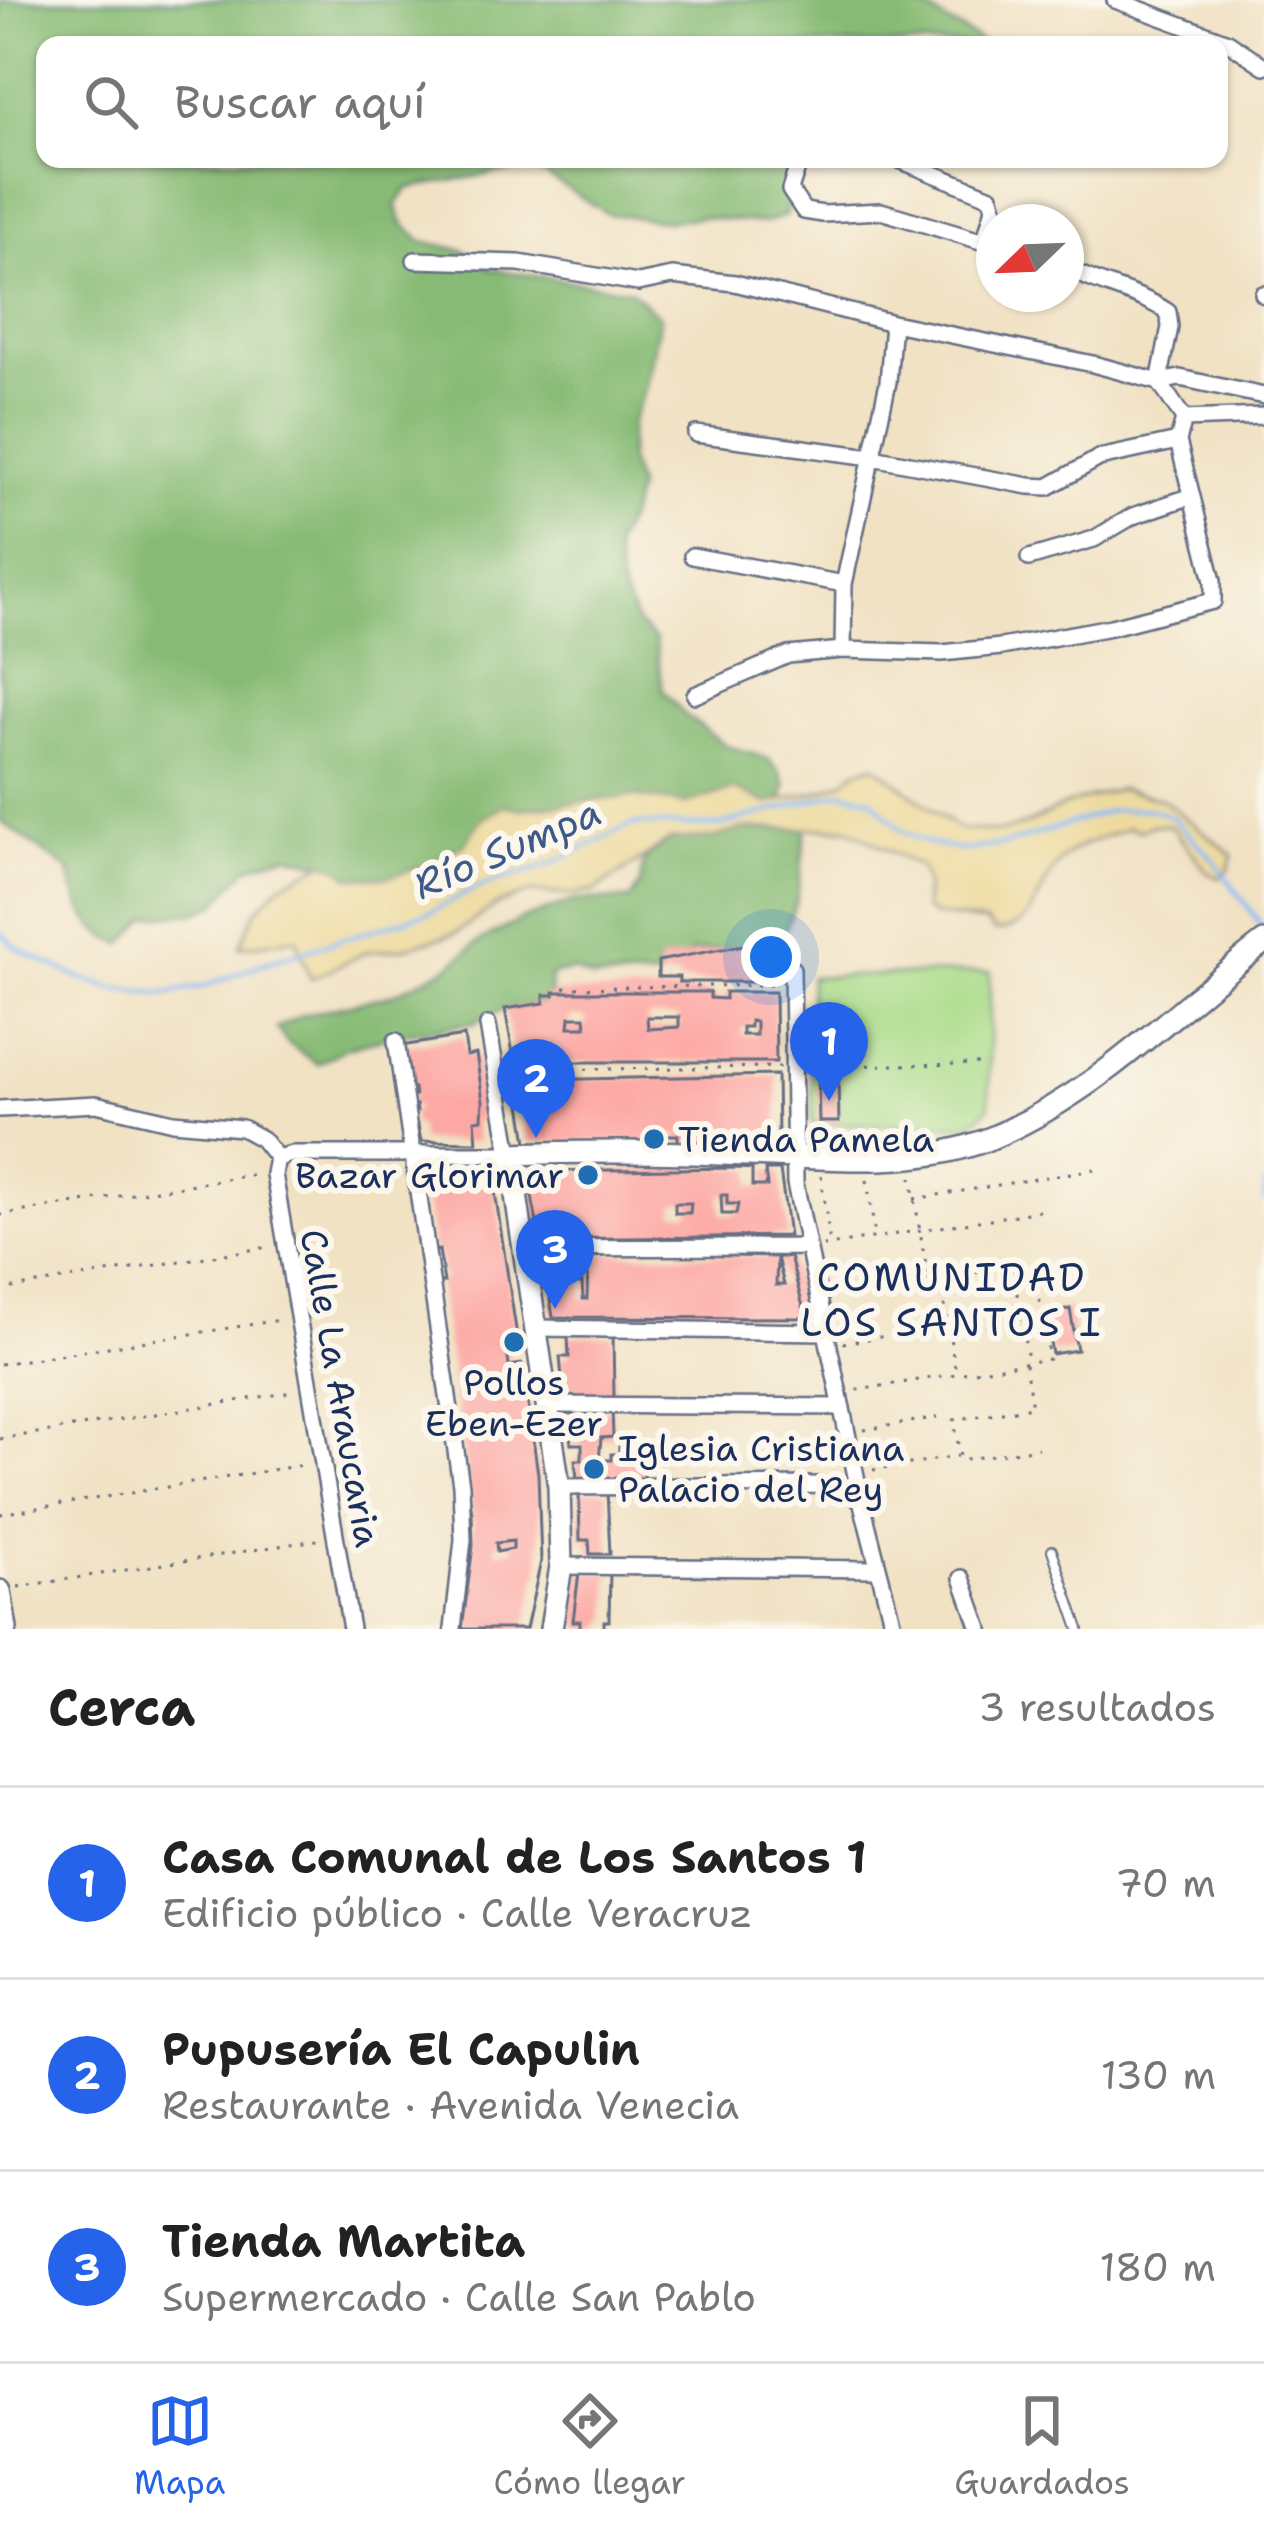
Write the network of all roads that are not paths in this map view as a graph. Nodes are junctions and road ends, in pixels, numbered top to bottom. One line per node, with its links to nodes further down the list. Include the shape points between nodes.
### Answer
1 (1115, 0): 2 (street)
2 (1212, 36)
3 (1228, 42): 4 (street)
4 (1264, 66)
5 (797, 168): 8 (street, via 790,190 804,211 881,211)
6 (920, 168): 7 (street, via 991,196)
7 (993, 204)
8 (976, 240)
9 (416, 260): 11 (street, via 519,263 638,283 735,283)
10 (1084, 277): 12 (street, via 1168,312)
11 (892, 323): 12 (street); 18 (street)
12 (1159, 382): 13 (street, via 1180,378); 15 (street)
13 (1264, 396)
14 (1264, 416): 15 (street)
15 (1184, 419): 17 (street)
16 (696, 434): 18 (street)
17 (1178, 441): 18 (street, via 1099,458 1048,487); 19 (street)
18 (872, 457): 22 (street)
19 (1190, 496): 21 (street); 23 (street, via 1213,601 1000,646)
20 (692, 556): 22 (street)
21 (1029, 559)
22 (844, 584): 23 (street)
23 (843, 650): 24 (street, via 788,655)
24 (695, 694)
25 (1264, 942): 32 (street, via 1084,1088 991,1138 908,1158)
26 (792, 977): 32 (street)
27 (488, 1024): 31 (street)
28 (396, 1041): 30 (street)
29 (0, 1109): 33 (street, via 96,1104 242,1128)
30 (412, 1154): 31 (street); 33 (street); 49 (street, via 461,1485 464,1540)
31 (510, 1154): 32 (street); 35 (street)
32 (795, 1156): 34 (street)
33 (277, 1158): 48 (street, Calle La Araucaria)
34 (808, 1247): 35 (street); 37 (street)
35 (522, 1248): 36 (street)
36 (536, 1328): 37 (street); 38 (street)
37 (834, 1338): 39 (street)
38 (548, 1406): 39 (street); 40 (street)
39 (842, 1408): 41 (street)
40 (559, 1486): 41 (street, via 835,1485); 43 (street)
41 (861, 1500): 44 (street)
42 (1052, 1550): 53 (lane)
43 (561, 1566): 44 (street); 50 (street)
44 (877, 1569): 51 (street)
45 (962, 1578): 52 (street)
46 (5, 1590): 47 (street)
47 (6, 1629)
48 (351, 1629)
49 (453, 1629)
50 (551, 1629)
51 (894, 1629)
52 (980, 1629)
53 (1079, 1629)

